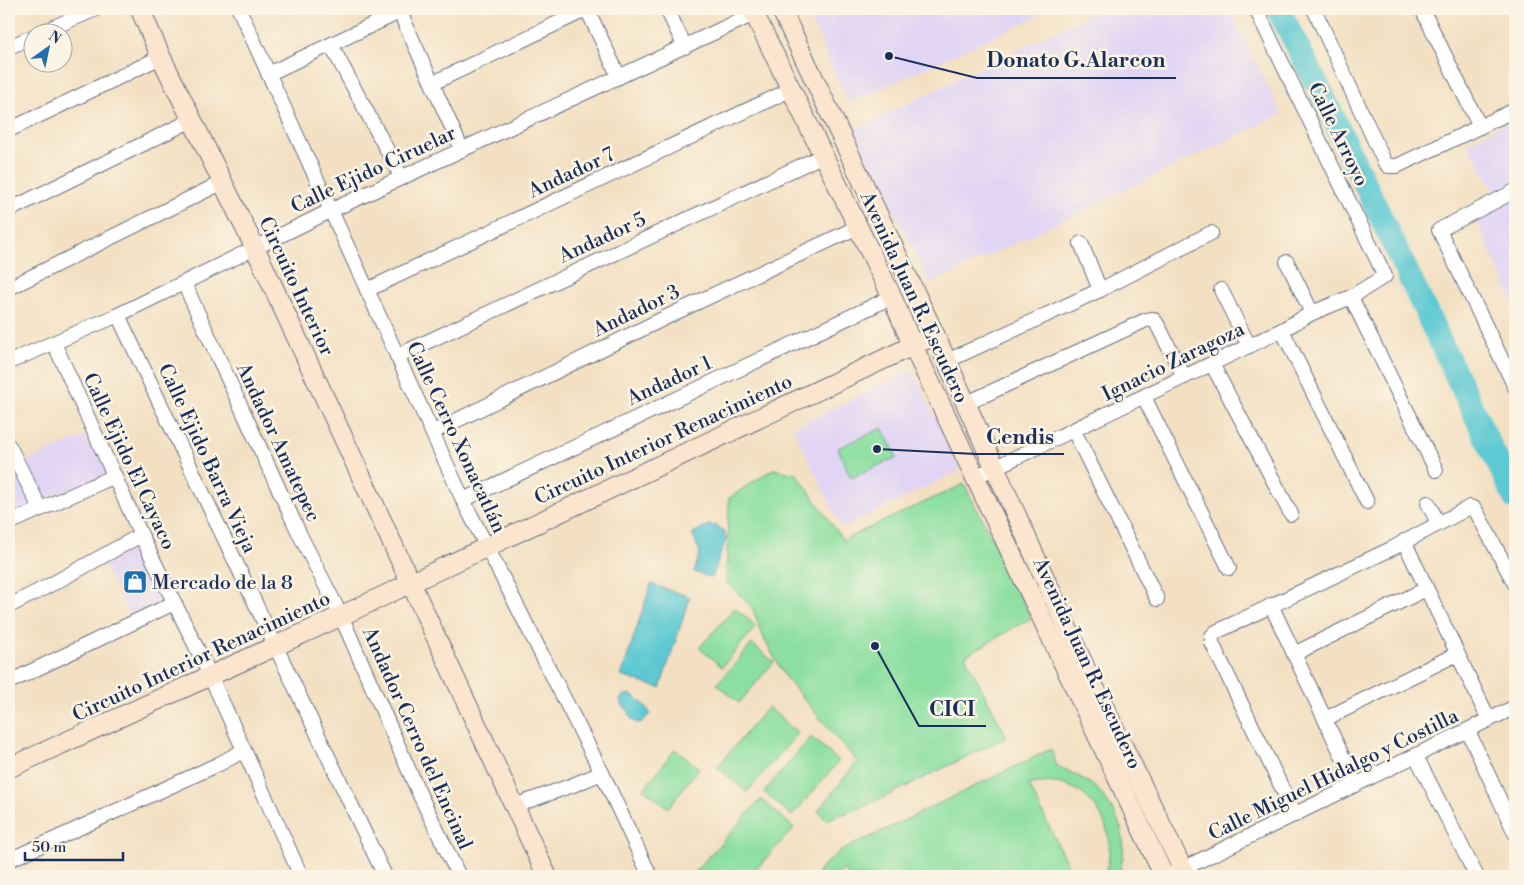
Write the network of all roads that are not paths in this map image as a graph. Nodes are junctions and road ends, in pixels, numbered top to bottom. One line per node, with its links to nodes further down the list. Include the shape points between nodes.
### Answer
1 (96, 9): 12 (street)
2 (140, 9): 17 (main road, Circuito Interior)
3 (239, 9): 18 (street, Calle Cerro Xonacatlán)
4 (587, 9): 19 (street); 20 (street)
5 (667, 9): 15 (street)
6 (781, 9): 37 (main road, Avenida Juan R. Escudero)
7 (1256, 9): 40 (street, Calle Arroyo)
8 (1314, 9): 24 (street, via 1388,166 1397,166)
9 (1422, 9): 24 (street)
10 (403, 10): 14 (street); 20 (street)
11 (753, 11): 15 (street, Calle Ejido Ciruelar); 21 (main road, Avenida Juan R. Escudero)
12 (65, 22)
13 (22, 42): 16 (street)
14 (331, 45): 18 (street); 28 (street)
15 (684, 47): 19 (street, Calle Ejido Ciruelar)
16 (9, 48)
17 (161, 57): 23 (main road, Circuito Interior); 25 (street)
18 (268, 74): 32 (street, Calle Cerro Xonacatlán)
19 (619, 77): 26 (street, Calle Ejido Ciruelar)
20 (432, 83): 26 (street)
21 (792, 89): 27 (main road, Avenida Juan R. Escudero); 43 (street, Andador 7)
22 (1515, 110): 24 (street)
23 (192, 120): 29 (main road, Circuito Interior); 31 (street)
24 (1480, 128)
25 (9, 130)
26 (462, 150): 28 (street, Calle Ejido Ciruelar)
27 (824, 155): 33 (main road, Avenida Juan R. Escudero); 55 (street, Andador 5)
28 (402, 178): 32 (street, Calle Ejido Ciruelar)
29 (223, 182): 36 (main road, Circuito Interior); 42 (street)
30 (1515, 191): 60 (street, via 1439,230)
31 (9, 210)
32 (330, 211): 36 (street, Calle Ejido Ciruelar); 43 (street, Calle Cerro Xonacatlán)
33 (858, 227): 38 (main road, Avenida Juan R. Escudero); 64 (street, Andador 3)
34 (1212, 233): 44 (street)
35 (1081, 243): 44 (street)
36 (255, 248): 41 (street, Calle Ejido Ciruelar); 81 (main road, Circuito Interior)
37 (895, 251): 38 (main road); 51 (main road, Avenida Juan R. Escudero)
38 (874, 260): 46 (main road, Avenida Juan R. Escudero)
39 (1287, 262): 48 (street)
40 (1385, 276): 47 (street, Ignacio Zaragoza)
41 (184, 283): 49 (street, Calle Ejido Ciruelar); 88 (street, Andador Amatepec, via 299,533)
42 (9, 288)
43 (367, 290): 55 (street, Calle Cerro Xonacatlán)
44 (1100, 290): 56 (street)
45 (1221, 290): 54 (street)
46 (892, 297): 53 (main road, Avenida Juan R. Escudero); 70 (street, Andador 1)
47 (1351, 297): 48 (street, Ignacio Zaragoza); 67 (street)
48 (1312, 313): 50 (street, Ignacio Zaragoza)
49 (118, 315): 52 (street, Calle Ejido Ciruelar); 89 (street, Calle Ejido Barra Vieja)
50 (1282, 330): 54 (street, Ignacio Zaragoza); 71 (street)
51 (935, 335): 53 (main road, Circuito Interior Renacimiento); 56 (main road, Avenida Juan R. Escudero)
52 (54, 343): 57 (street, Calle Ejido Ciruelar); 68 (street, Calle Ejido El Cayaco)
53 (913, 346): 69 (main road, Avenida Juan R. Escudero); 79 (main road, Circuito Interior Renacimiento)
54 (1248, 346): 58 (street, Ignacio Zaragoza)
55 (397, 356): 64 (street, Calle Cerro Xonacatlán)
56 (947, 361): 62 (main road, Avenida Juan R. Escudero)
57 (9, 362)
58 (1212, 364): 59 (street, Ignacio Zaragoza); 74 (street)
59 (1184, 378): 61 (street, Ignacio Zaragoza); 62 (street, via 1153,319)
60 (1515, 387)
61 (1144, 397): 63 (street, Ignacio Zaragoza); 80 (street)
62 (965, 404): 66 (main road, Avenida Juan R. Escudero)
63 (1074, 431): 66 (street, Ignacio Zaragoza); 84 (street)
64 (432, 432): 70 (street, Calle Cerro Xonacatlán)
65 (9, 446): 73 (street)
66 (995, 468): 69 (street, Ignacio Zaragoza); 93 (main road, Avenida Juan R. Escudero)
67 (1436, 470)
68 (115, 476): 73 (street); 77 (street, Calle Ejido El Cayaco)
69 (975, 478): 93 (main road, Avenida Juan R. Escudero)
70 (463, 500): 79 (street, Calle Cerro Xonacatlán)
71 (1366, 502)
72 (1428, 503): 75 (street)
73 (40, 508): 76 (street)
74 (1291, 514)
75 (1438, 522): 78 (street); 82 (street, via 1470,506 1475,509)
76 (9, 523)
77 (141, 535): 85 (street, Calle Ejido El Cayaco); 87 (street)
78 (1404, 541): 83 (street); 86 (street)
79 (487, 548): 81 (main road, Circuito Interior Renacimiento); 102 (street, Calle Cerro Xonacatlán)
80 (1229, 568)
81 (411, 583): 88 (main road, Circuito Interior Renacimiento); 105 (main road)
82 (1515, 584)
83 (1426, 588): 90 (street); 91 (street)
84 (1158, 599)
85 (174, 603): 92 (street, Calle Ejido El Cayaco); 94 (street)
86 (1271, 605): 90 (street); 107 (street, via 1216,632 1212,643)
87 (9, 606)
88 (341, 616): 89 (main road, Circuito Interior Renacimiento); 114 (street, Andador Cerro del Encinal)
89 (275, 645): 92 (main road, Circuito Interior Renacimiento); 113 (street, Calle Ejido Barra Vieja)
90 (1294, 654): 96 (street)
91 (1457, 654): 96 (street); 97 (street)
92 (210, 675): 99 (street, Calle Ejido El Cayaco); 101 (main road, Circuito Interior Renacimiento)
93 (1080, 678): 104 (main road, Avenida Juan R. Escudero); 106 (main road, Avenida Juan R. Escudero)
94 (9, 682)
95 (1515, 707): 97 (street, Calle Miguel Hidalgo y Costilla)
96 (1325, 719): 103 (street)
97 (1489, 720): 98 (street, Calle Miguel Hidalgo y Costilla)
98 (1468, 730): 100 (street, Calle Miguel Hidalgo y Costilla); 108 (street)
99 (243, 751): 109 (street); 112 (street, Calle Ejido El Cayaco)
100 (1416, 756): 103 (street, Calle Miguel Hidalgo y Costilla); 111 (street)
101 (9, 768)
102 (602, 773): 105 (street); 116 (street, Calle Cerro Xonacatlán)
103 (1356, 785): 107 (street, Calle Miguel Hidalgo y Costilla)
104 (1149, 800): 106 (main road); 110 (main road, Avenida Juan R. Escudero)
105 (514, 806): 115 (main road)
106 (1130, 807): 117 (main road, Avenida Juan R. Escudero)
107 (1295, 815): 110 (street, Calle Miguel Hidalgo y Costilla)
108 (1515, 833)
109 (9, 860)
110 (1179, 874)
111 (1476, 875)
112 (299, 876)
113 (385, 876)
114 (459, 876)
115 (547, 876)
116 (650, 876)
117 (1164, 876)

